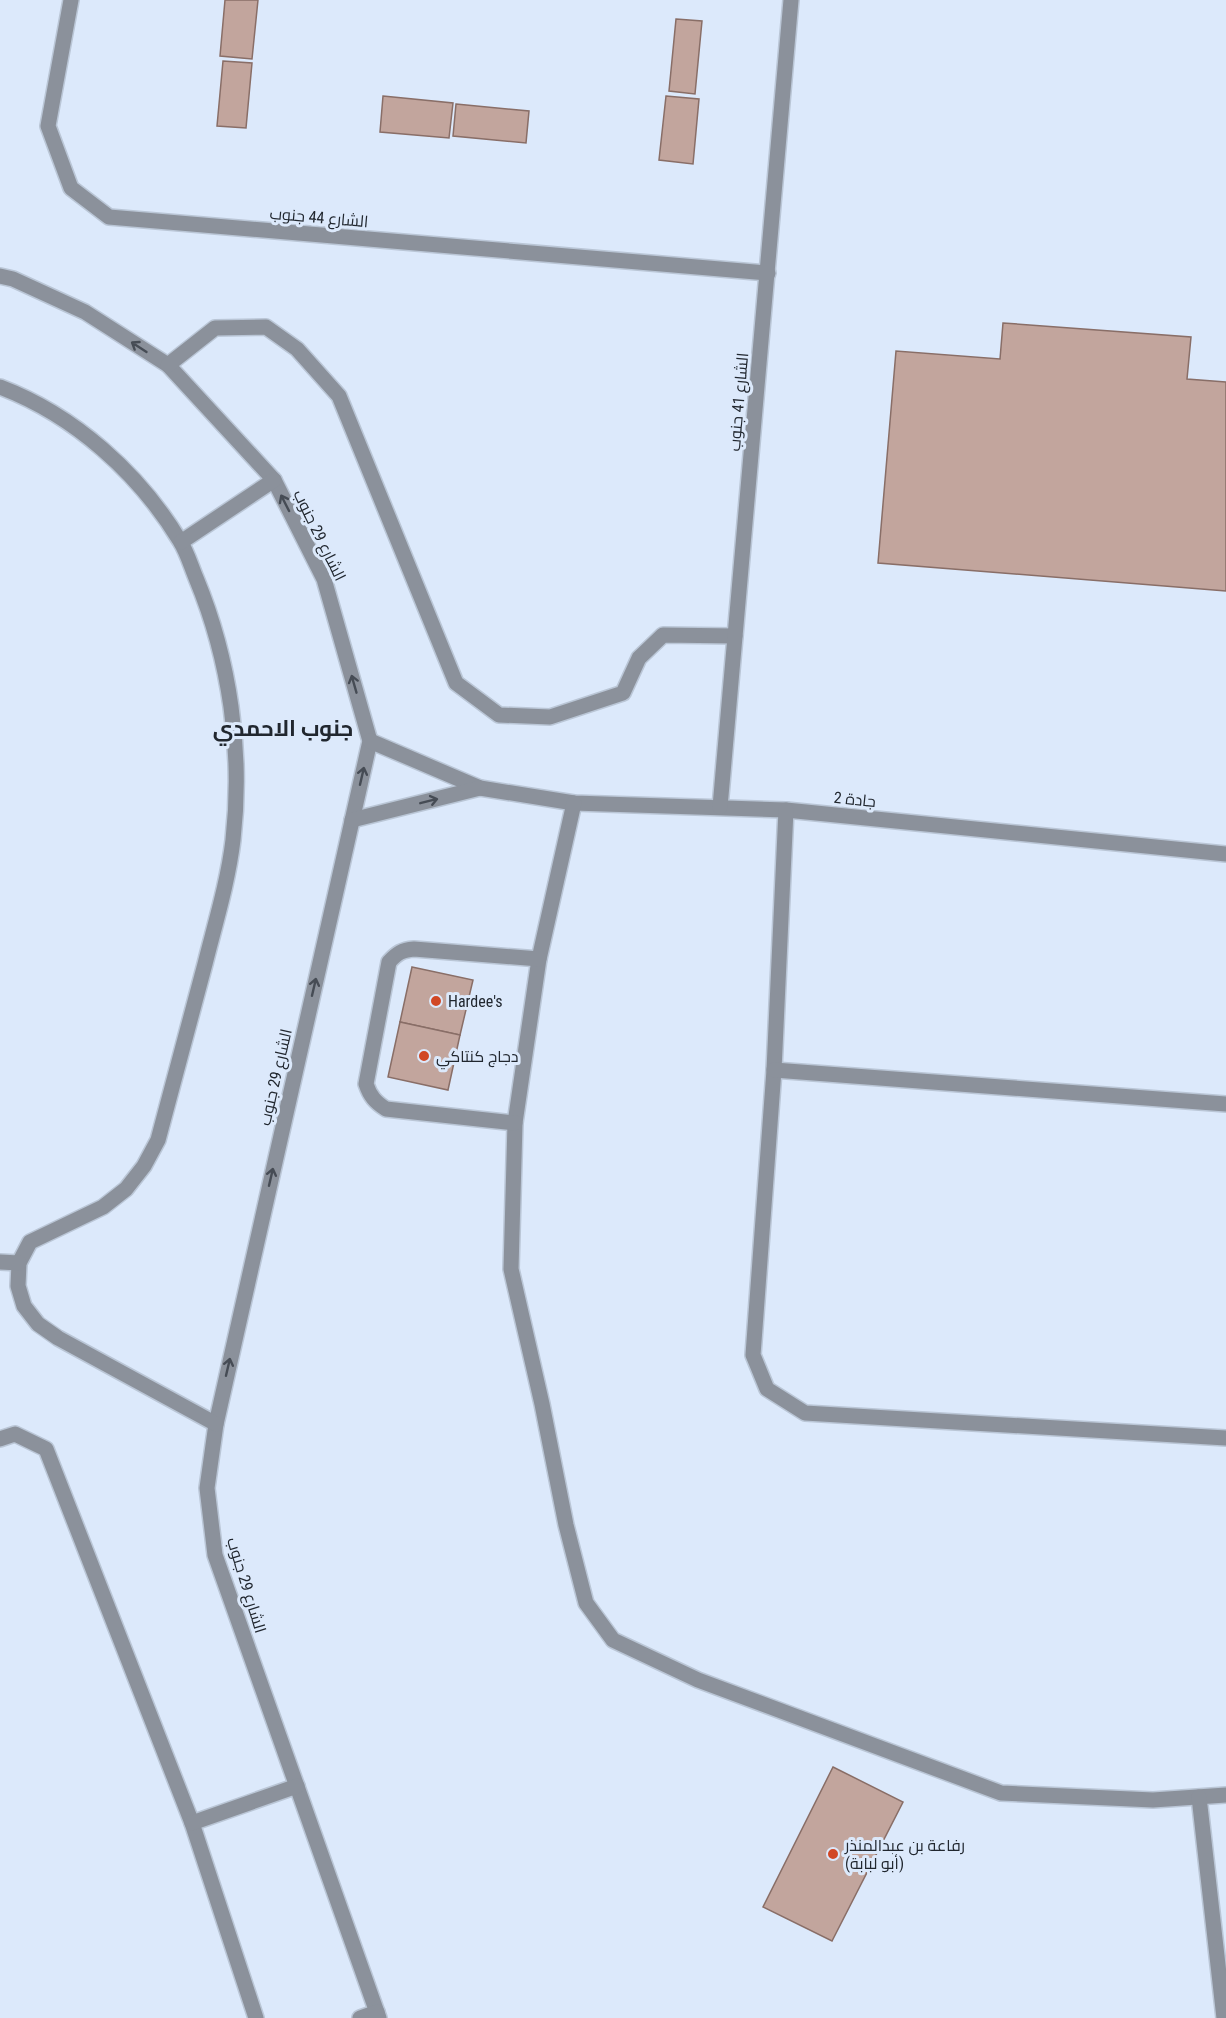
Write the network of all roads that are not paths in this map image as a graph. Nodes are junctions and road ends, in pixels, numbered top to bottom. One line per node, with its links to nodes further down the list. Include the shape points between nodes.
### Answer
1 (71, 0): 3 (street, الشارع 44 جنوب, via 48,126 71,188 109,218)
2 (791, 0): 3 (street, الشارع 41 جنوب)
3 (768, 273): 9 (street, الشارع 41 جنوب)
4 (0, 276): 5 (street, الشارع 29 جنوب, one-way to 4, via 85,312)
5 (168, 365): 7 (street, الشارع 29 جنوب); 9 (street, via 216,328 266,327 297,349 339,396 456,683 499,715 550,717 623,693 639,658 663,635)
6 (0, 387): 8 (street, via 64,420 109,454 148,496)
7 (274, 480): 8 (street); 10 (street, الشارع 29 جنوب, one-way to 7, via 324,579)
8 (181, 542): 22 (street, via 211,615 230,688 237,764 235,808 233,841 218,916 158,1140 144,1166 126,1189 103,1207 30,1242)
9 (735, 636): 13 (street, الشارع 41 جنوب)
10 (370, 741): 11 (street, جادة 2); 15 (street, الشارع 29 جنوب, one-way to 10)
11 (480, 788): 12 (street, جادة 2); 15 (street, جادة 2, one-way to 11)
12 (574, 803): 13 (street, جادة 2); 17 (street)
13 (720, 807): 14 (street, جادة 2)
14 (786, 810): 16 (street, جادة 2); 18 (street)
15 (352, 820): 23 (street, الشارع 29 جنوب, one-way to 15)
16 (1226, 854)
17 (539, 959): 20 (street); 20 (street, via 414,949 394,955 389,962 366,1084 369,1095 386,1109)
18 (774, 1070): 19 (street); 24 (street, via 753,1355 766,1389 805,1413)
19 (1226, 1104)
20 (515, 1123): 28 (street, via 511,1269 586,1603 613,1640 698,1680 1001,1793 1153,1800)
21 (0, 1262): 22 (street)
22 (19, 1263): 23 (street, via 18,1286 24,1306 38,1324)
23 (216, 1424): 26 (street, الشارع 29 جنوب, via 207,1488 215,1555)
24 (1226, 1438)
25 (0, 1439): 29 (street, via 15,1434 46,1449)
26 (297, 1786): 29 (street); 30 (street, الشارع 29 جنوب)
27 (1226, 1796): 28 (street)
28 (1199, 1797): 33 (street)
29 (192, 1823): 31 (street)
30 (378, 2015): 32 (street)
31 (256, 2018)
32 (360, 2018)
33 (1224, 2018)

